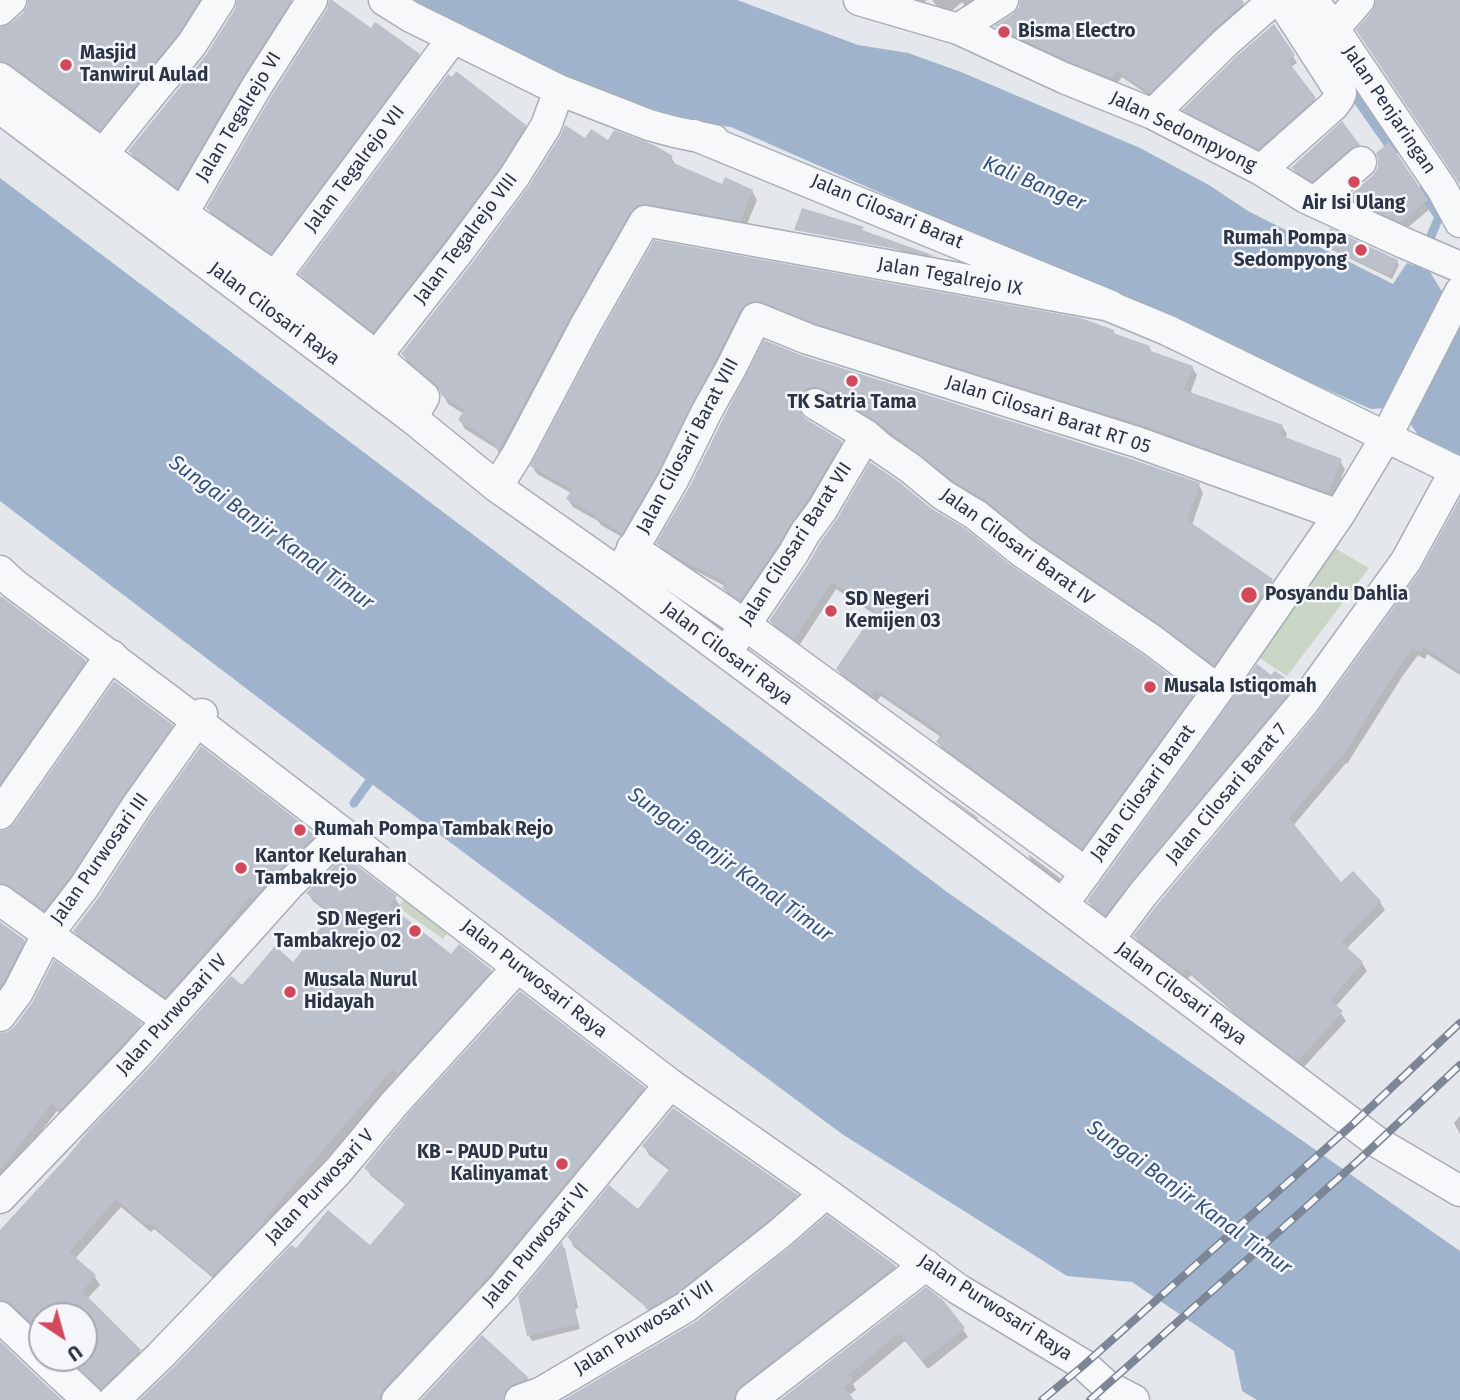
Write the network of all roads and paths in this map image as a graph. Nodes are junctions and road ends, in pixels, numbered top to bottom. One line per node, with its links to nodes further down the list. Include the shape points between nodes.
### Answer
1 (11, 0): 11 (street)
2 (220, 0): 20 (street, via 192,44)
3 (312, 0): 25 (street, Jalan Tegalrejo VI)
4 (384, 0): 14 (street, Jalan Cilosari Barat)
5 (859, 0): 12 (street, Jalan Sedompyong)
6 (1003, 0): 12 (street)
7 (1273, 0): 18 (street)
8 (1281, 0): 21 (street, Jalan Penjaringan, via 1341,93)
9 (1313, 0): 13 (street, Jalan Penjaringan)
10 (1359, 0): 13 (street)
11 (0, 10)
12 (958, 29): 18 (street, Jalan Sedompyong)
13 (1334, 29): 22 (street, Jalan Penjaringan)
14 (453, 38): 16 (street, Jalan Cilosari Barat); 27 (street, Jalan Tegalrejo VII)
15 (0, 78): 20 (street)
16 (559, 90): 29 (street, Jalan Cilosari Barat, via 649,125 714,140); 31 (street, Jalan Tegalrejo VIII, via 546,126 514,177)
17 (0, 108): 20 (street, Jalan Cilosari Raya)
18 (1153, 114): 21 (street, Jalan Sedompyong)
19 (1361, 162): 23 (street)
20 (95, 164): 25 (street, Jalan Cilosari Raya)
21 (1261, 170): 23 (street, Jalan Sedompyong)
22 (1451, 179): 24 (street, Jalan Penjaringan)
23 (1315, 202): 26 (street, Jalan Sedompyong)
24 (1460, 222)
25 (176, 224): 27 (street, Jalan Cilosari Raya)
26 (1450, 262)
27 (266, 289): 31 (street, Jalan Cilosari Raya)
28 (1460, 292): 33 (street, Jalan Cilosari Barat)
29 (1111, 306): 33 (street, Jalan Cilosari Barat); 36 (street, Jalan Tegalrejo IX, via 645,221)
30 (756, 318): 37 (street, Jalan Cilosari Barat RT 05, via 808,339 1137,442); 38 (street, Jalan Cilosari Barat VIII)
31 (368, 367): 36 (street, Jalan Cilosari Raya, via 412,418)
32 (815, 404): 34 (street, Jalan Cilosari Barat IV)
33 (1391, 426): 35 (street); 37 (street, Jalan Cilosari Barat)
34 (866, 435): 40 (street, Jalan Cilosari Barat VII, via 822,510); 43 (street, Jalan Cilosari Barat IV)
35 (1458, 472): 51 (street, Jalan Cilosari Barat 7, via 1406,561 1304,702)
36 (497, 487): 38 (street, Jalan Cilosari Raya)
37 (1339, 515): 43 (street, Jalan Cilosari Barat)
38 (626, 561): 40 (street); 41 (street, Jalan Cilosari Raya)
39 (5, 582): 42 (street, Jalan Purwosari Raya)
40 (744, 624): 41 (street, Jalan Cilosari Barat VII); 47 (street)
41 (726, 653): 49 (street, Jalan Cilosari Raya)
42 (116, 659): 44 (street, Jalan Purwosari Raya); 45 (street, via 111,655)
43 (1218, 690): 47 (street, Jalan Cilosari Barat)
44 (201, 724): 46 (street, Jalan Purwosari Raya); 50 (street, Jalan Purwosari III, via 202,714)
45 (0, 814)
46 (344, 833): 52 (street, Jalan Purwosari Raya); 54 (street, Jalan Purwosari IV)
47 (1086, 873): 49 (street, Jalan Cilosari Barat)
48 (0, 900): 50 (street)
49 (1063, 904): 51 (street, Jalan Cilosari Raya)
50 (47, 935): 53 (street, Jalan Purwosari III, via 18,992); 54 (street)
51 (1109, 939): 56 (street, Jalan Cilosari Raya, via 1377,1142)
52 (518, 967): 55 (street, Jalan Purwosari Raya); 65 (street, Jalan Purwosari V, via 338,1171)
53 (0, 1016)
54 (162, 1016): 58 (street, Jalan Purwosari IV, via 135,1057)
55 (670, 1084): 57 (street, Jalan Purwosari Raya); 66 (street, Jalan Purwosari VI, via 502,1288)
56 (1460, 1191)
57 (826, 1193): 59 (street, Jalan Purwosari Raya); 67 (street, Jalan Purwosari VII, via 686,1307 542,1392)
58 (0, 1198)
59 (926, 1265): 63 (street, Jalan Purwosari Raya, via 1084,1365); 68 (street)
60 (0, 1317): 61 (street)
61 (28, 1343)
62 (59, 1372): 64 (street)
63 (1126, 1398)
64 (88, 1400)
65 (114, 1400)
66 (397, 1400)
67 (520, 1400)
68 (751, 1400)

